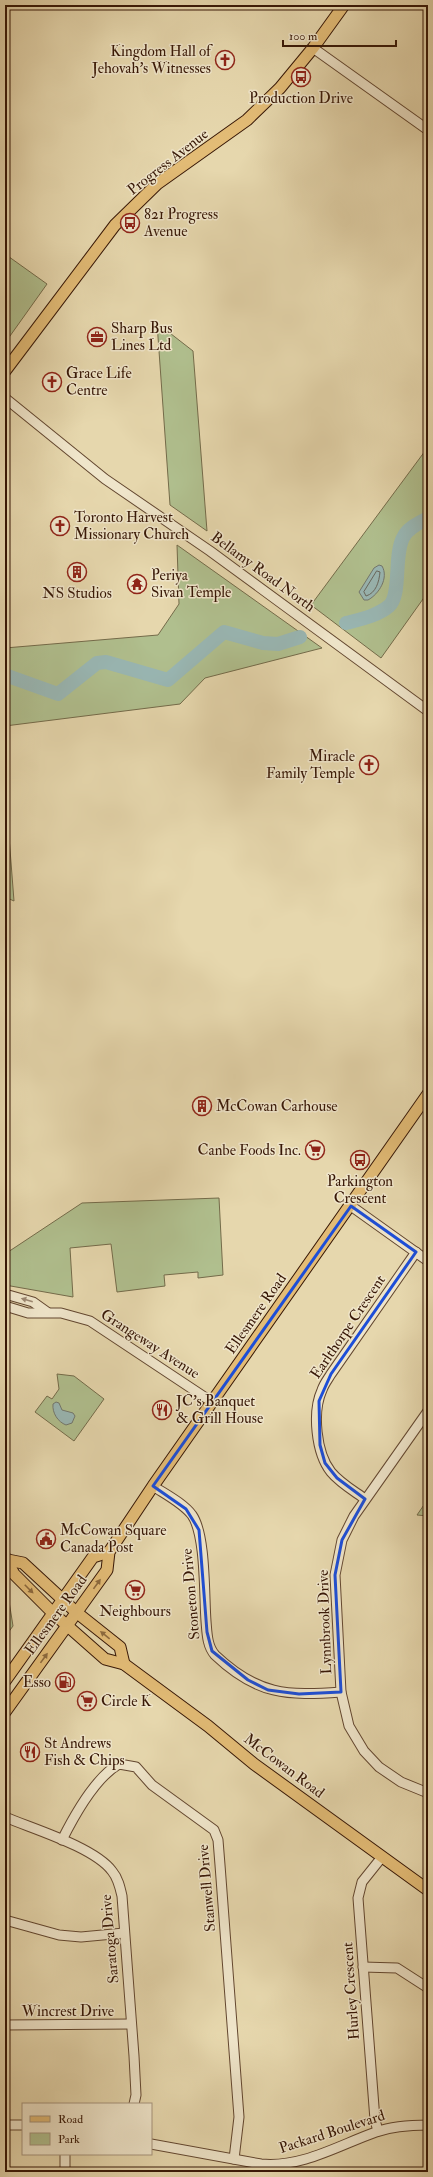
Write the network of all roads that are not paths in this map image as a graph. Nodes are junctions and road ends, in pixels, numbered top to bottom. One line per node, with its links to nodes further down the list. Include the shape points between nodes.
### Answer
1 (344, 5): 2 (main road, Progress Avenue)
2 (313, 48): 3 (street); 4 (main road, Progress Avenue, via 280,88 247,120 157,184 115,225)
3 (428, 130)
4 (5, 371)
5 (5, 398): 6 (street, Bellamy Road North, via 99,475 210,550)
6 (428, 711)
7 (428, 1094): 8 (main road, Ellesmere Road)
8 (351, 1206): 9 (street); 14 (main road, Ellesmere Road)
9 (416, 1252): 10 (street); 17 (street, Earlthorpe Crescent, via 331,1374 322,1389 319,1401 320,1445 325,1463 337,1478)
10 (428, 1261)
11 (5, 1294): 13 (street, Grangeway Avenue, one-way to 11, via 33,1302)
12 (5, 1306): 13 (street, Grangeway Avenue, via 28,1313)
13 (47, 1312): 14 (street, Grangeway Avenue, via 90,1321)
14 (212, 1402): 16 (main road, Ellesmere Road)
15 (428, 1411): 17 (street, Lynnbrook Drive)
16 (153, 1486): 18 (main road, Ellesmere Road); 26 (street, Stoneton Drive, via 186,1509 199,1530 207,1632 212,1651 248,1680 273,1691 299,1694)
17 (365, 1499): 26 (street, Lynnbrook Drive, via 342,1540 335,1575)
18 (109, 1552): 20 (main road, Ellesmere Road, via 94,1557); 21 (main road, Ellesmere Road, one-way to 18, via 107,1570)
19 (7, 1559): 20 (main road, McCowan Road, via 23,1562); 22 (main road, McCowan Road, one-way to 22, via 14,1574)
20 (62, 1600): 21 (main road, McCowan Road); 22 (main road, Ellesmere Road)
21 (76, 1612): 23 (main road, Ellesmere Road); 24 (main road, McCowan Road, one-way to 21, via 120,1647)
22 (54, 1614): 23 (main road, McCowan Road); 25 (main road, Ellesmere Road)
23 (67, 1626): 24 (main road, McCowan Road, via 105,1660); 27 (main road, Ellesmere Road, one-way to 23)
24 (124, 1664): 31 (main road, McCowan Road, via 208,1726 254,1764)
25 (5, 1681)
26 (341, 1692): 28 (street, Lynnbrook Drive, via 349,1726 367,1755 389,1776)
27 (5, 1712)
28 (428, 1793)
29 (5, 1817): 30 (street, Saratoga Drive)
30 (62, 1840): 34 (street, Saratoga Drive, via 99,1858 114,1874 122,1896); 46 (street, Stanwell Drive, via 100,1780 108,1770 119,1764 136,1767 152,1785 214,1830 218,1840 239,2117)
31 (382, 1857): 32 (main road, McCowan Road); 35 (street, Hurley Crescent, via 358,1889)
32 (428, 1889)
33 (5, 1920): 34 (street, via 59,1935 81,1937)
34 (124, 1933): 37 (street, Saratoga Drive)
35 (363, 1967): 36 (street, via 397,1968); 43 (street, Hurley Crescent)
36 (428, 1988)
37 (131, 2024): 38 (street, Wincrest Drive); 39 (street, Saratoga Drive, via 135,2074)
38 (5, 2025)
39 (134, 2103)
40 (5, 2125): 41 (street)
41 (22, 2125)
42 (428, 2125): 43 (street, Packard Boulevard, via 401,2126)
43 (378, 2131): 46 (street, Packard Boulevard, via 290,2163 271,2165)
44 (152, 2144): 46 (street, Packard Boulevard)
45 (65, 2155): 47 (street)
46 (234, 2159)
47 (65, 2172)

